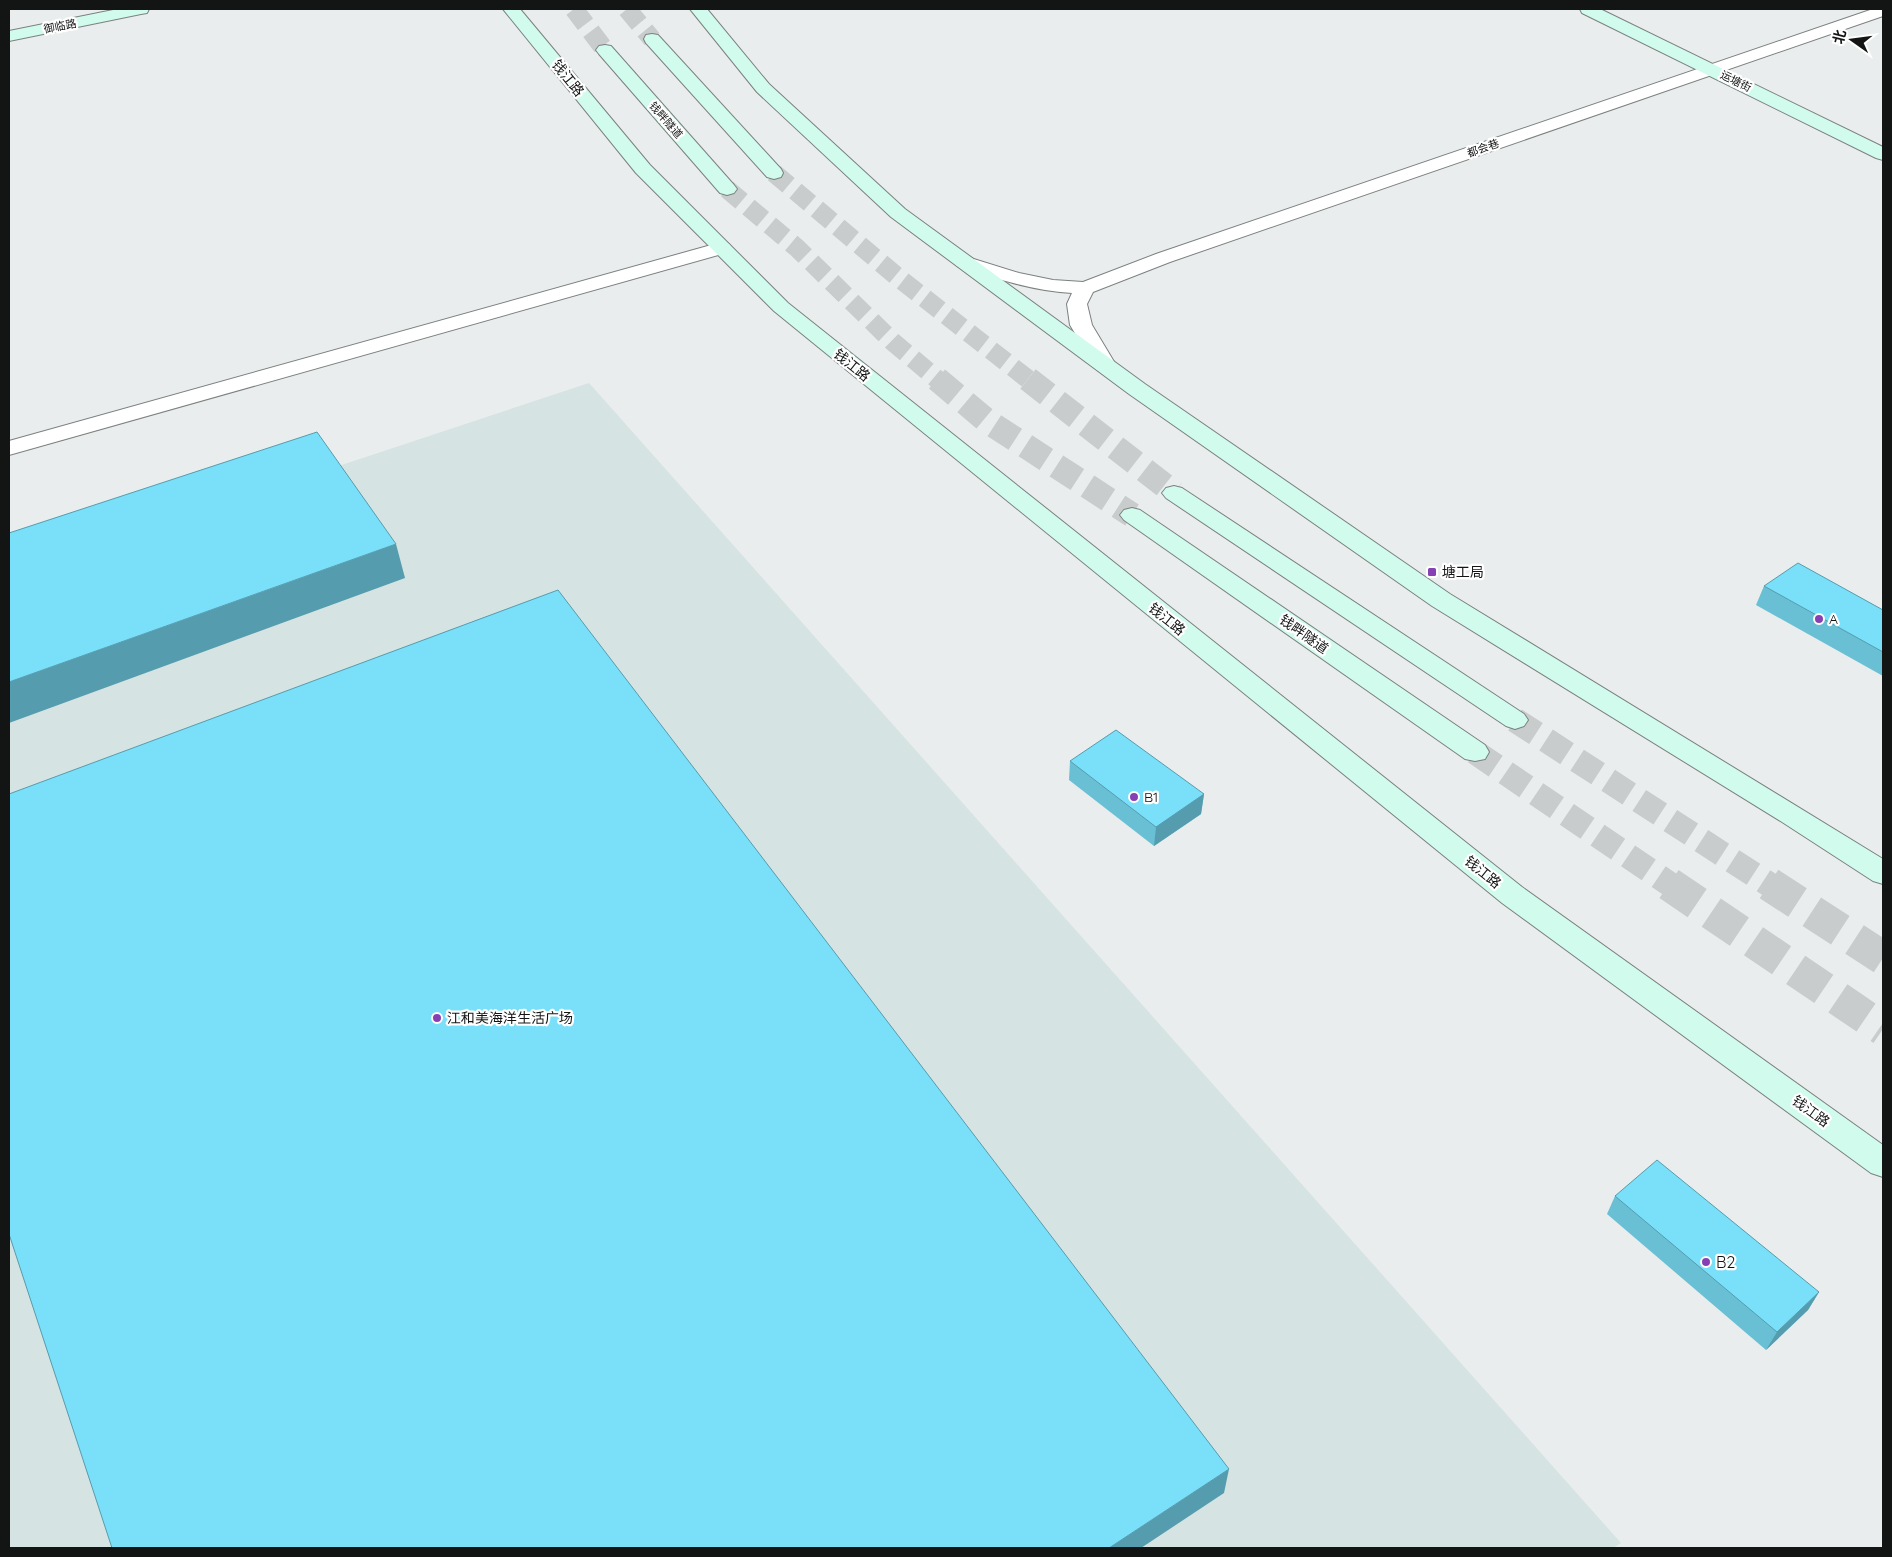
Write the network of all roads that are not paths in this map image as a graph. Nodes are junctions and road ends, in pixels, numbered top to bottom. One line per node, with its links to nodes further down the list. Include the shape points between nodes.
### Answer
1 (141, 9): 6 (main road, 御临路)
2 (512, 9): 13 (main road, 钱江路, via 643,169)
3 (698, 9): 14 (main road, via 764,88 898,213)
4 (1588, 9): 9 (main road, 运塘街)
5 (1883, 11): 9 (street, 都会巷)
6 (9, 36)
7 (652, 39): 11 (main road)
8 (605, 50): 12 (main road, 钱畔隧道)
9 (1714, 71): 10 (main road, 运塘街); 15 (street, 都会巷, via 1163,258)
10 (1883, 154)
11 (774, 173)
12 (726, 189)
13 (722, 248): 17 (street); 23 (main road, 钱江路, via 781,307 1512,895)
14 (964, 262): 15 (street, via 1025,280); 16 (main road)
15 (1085, 288): 16 (street, via 1077,304 1082,325)
16 (1105, 365): 22 (main road, via 1441,600)
17 (9, 448)
18 (1174, 493): 20 (main road)
19 (1132, 516): 21 (main road, 钱畔隧道)
20 (1515, 720)
21 (1475, 752)
22 (1883, 873)
23 (1883, 1163)

